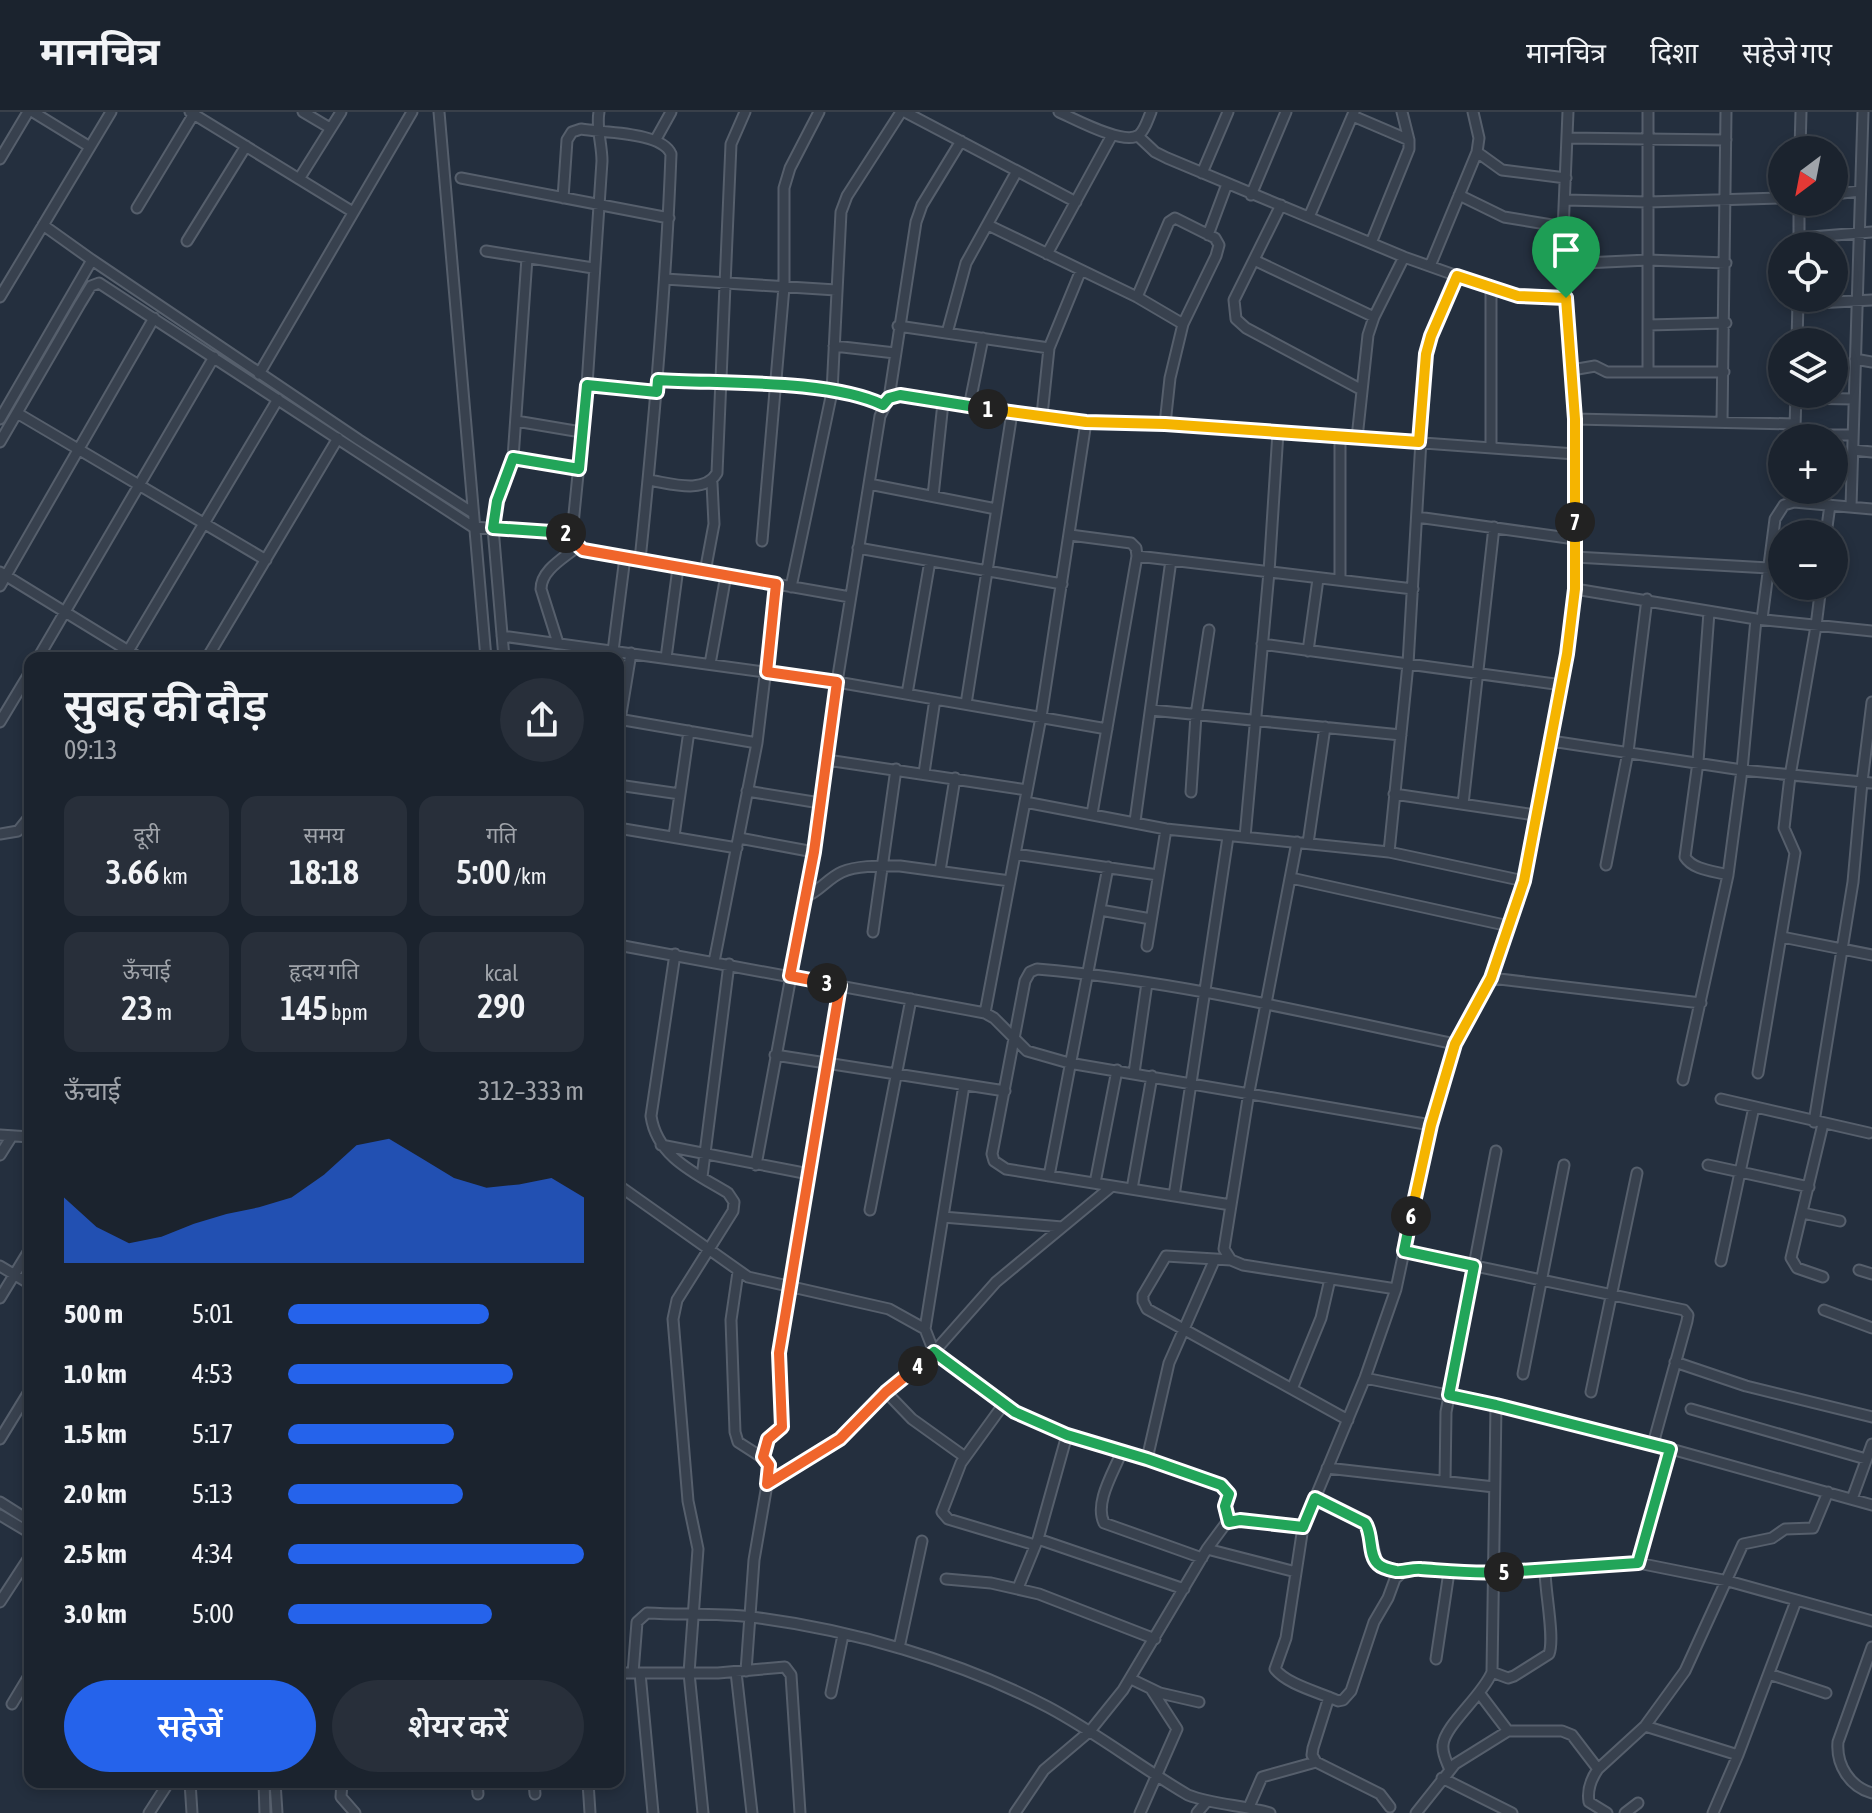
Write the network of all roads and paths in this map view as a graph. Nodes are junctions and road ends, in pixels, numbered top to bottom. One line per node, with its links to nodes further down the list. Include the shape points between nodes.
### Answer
1 (30, 112): 38 (street); 40 (street)
2 (111, 112): 38 (street)
3 (303, 112): 26 (street)
4 (341, 112): 26 (street)
5 (412, 112): 60 (street)
6 (439, 112): 165 (street)
7 (599, 112): 27 (street)
8 (671, 112): 32 (street)
9 (745, 112): 86 (street, via 731,144)
10 (819, 112): 87 (street, via 784,188)
11 (903, 112): 36 (street); 89 (street, via 847,196 841,212)
12 (1059, 112): 24 (street)
13 (1151, 112): 29 (street)
14 (1228, 112): 42 (street)
15 (1286, 112): 49 (street)
16 (1402, 112): 34 (street)
17 (1473, 112): 39 (street)
18 (1568, 112): 31 (street)
19 (1648, 112): 33 (street)
20 (1726, 112): 35 (street)
21 (1801, 112): 30 (street)
22 (1863, 112): 47 (street)
23 (193, 113): 37 (street); 59 (street)
24 (1072, 114): 28 (street)
25 (1353, 114): 34 (street); 61 (street)
26 (330, 128): 45 (street)
27 (599, 132): 32 (street); 51 (street, via 581,129 567,140); 57 (street)
28 (1112, 135): 29 (street); 55 (street)
29 (1138, 136): 42 (street, via 1155,152)
30 (1800, 136)
31 (1567, 138): 33 (street); 44 (street)
32 (656, 139): 62 (street, via 671,154)
33 (1648, 139): 35 (street); 56 (street)
34 (1409, 140): 71 (street)
35 (1726, 140): 54 (street)
36 (961, 141): 41 (street); 101 (street, via 916,222)
37 (246, 146): 45 (street); 70 (street)
38 (90, 147): 63 (street)
39 (1477, 152): 44 (street, via 1502,170); 50 (street)
40 (0, 159)
41 (1017, 171): 55 (street); 64 (street)
42 (1202, 173): 46 (street)
43 (461, 178): 51 (street)
44 (1566, 178): 53 (street)
45 (299, 179): 60 (street)
46 (1227, 184): 49 (street); 68 (street)
47 (1860, 191): 48 (street); 67 (street)
48 (1848, 192)
49 (1251, 195): 58 (street)
50 (1459, 195): 65 (street, via 1504,217); 81 (street)
51 (563, 198): 57 (street)
52 (1768, 199): 54 (street)
53 (1565, 200): 56 (street); 65 (street)
54 (1726, 201): 56 (street); 79 (street)
55 (1076, 202): 73 (street)
56 (1648, 202): 78 (street)
57 (599, 204): 62 (street); 82 (street)
58 (1281, 205): 61 (street); 77 (street)
59 (137, 208)
60 (353, 212): 113 (street)
61 (1309, 217): 71 (street)
62 (669, 218): 85 (street)
63 (43, 225): 76 (street); 90 (street)
64 (988, 225): 73 (street); 102 (street, via 966,263)
65 (1564, 227): 80 (street)
66 (1872, 232): 67 (street)
67 (1858, 233): 69 (street); 95 (street)
68 (1208, 235): 91 (street, via 1175,218 1169,222); 99 (street, via 1219,245 1216,256)
69 (1848, 235)
70 (187, 241)
71 (1371, 243): 74 (street)
72 (486, 251): 75 (street)
73 (1047, 254): 83 (street)
74 (1404, 257): 81 (street); 96 (street)
75 (527, 258): 82 (street); 133 (street)
76 (92, 260): 113 (street); 126 (street)
77 (1254, 260): 96 (street); 118 (street, via 1234,300 1236,319)
78 (1648, 260): 79 (street); 80 (street); 100 (street)
79 (1726, 263): 98 (street)
80 (1563, 264): 92 (street)
81 (1430, 266): 84 (street)
82 (593, 268): 116 (street)
83 (1081, 270): 91 (street); 105 (street)
84 (1457, 276): 88 (street); 146 (street, via 1426,354)
85 (665, 279): 86 (street); 114 (street)
86 (727, 283): 87 (street); 115 (street)
87 (784, 287): 89 (street); 117 (street)
88 (1491, 288): 92 (street, via 1518,296); 147 (street)
89 (836, 290): 104 (street)
90 (0, 297)
91 (1137, 297): 99 (street)
92 (1566, 298): 110 (street)
93 (1872, 300): 95 (street)
94 (1848, 301): 95 (street)
95 (1857, 301): 108 (street)
96 (1374, 317): 118 (street)
97 (154, 318): 107 (street); 128 (street, via 106,286 94,284); 148 (street)
98 (1726, 323): 100 (street); 112 (street)
99 (1183, 324): 136 (street)
100 (1648, 325): 111 (street)
101 (898, 326): 102 (street); 106 (street)
102 (947, 333): 103 (street)
103 (983, 338): 105 (street); 127 (street)
104 (834, 346): 106 (street); 120 (street)
105 (1049, 348): 130 (street)
106 (895, 353): 124 (street)
107 (214, 357): 121 (street); 157 (street)
108 (1855, 359): 109 (street); 123 (street)
109 (1872, 362)
110 (1572, 370): 111 (street, via 1595,366 1607,372); 132 (street)
111 (1648, 371): 112 (street)
112 (1724, 372): 135 (street)
113 (259, 374): 165 (street)
114 (658, 380): 115 (street); 119 (street)
115 (720, 384): 117 (street); 155 (street, via 717,473)
116 (587, 385): 119 (street); 138 (street)
117 (774, 386): 120 (street); 176 (street)
118 (1362, 390): 143 (street)
119 (657, 392): 154 (street)
120 (832, 392): 124 (street); 199 (street)
121 (278, 399): 142 (street); 169 (street)
122 (1848, 399): 123 (street)
123 (1854, 399): 141 (street)
124 (886, 402): 125 (street, via 900,395); 156 (street)
125 (943, 403): 127 (street); 158 (street)
126 (3, 406): 131 (street)
127 (969, 407): 129 (street)
128 (17, 413): 145 (street); 148 (street)
129 (1012, 413): 130 (street); 163 (street)
130 (1042, 415): 134 (street)
131 (0, 419)
132 (1575, 419): 135 (street); 151 (street)
133 (516, 421): 138 (street); 152 (street)
134 (1086, 422): 136 (street); 174 (street)
135 (1722, 422): 137 (street)
136 (1165, 424): 139 (street)
137 (1768, 428)
138 (581, 432): 153 (street)
139 (1278, 432): 144 (street); 190 (street)
140 (1848, 435): 141 (street)
141 (1853, 435): 149 (street)
142 (338, 438): 170 (street); 182 (street)
143 (1357, 438): 144 (street); 146 (street)
144 (1340, 439): 195 (street)
145 (0, 442)
146 (1419, 442): 147 (street); 166 (street)
147 (1491, 447): 151 (street)
148 (79, 450): 157 (street); 192 (street)
149 (1853, 450): 150 (street); 162 (street)
150 (1872, 452)
151 (1575, 454): 175 (street)
152 (513, 458): 153 (street); 172 (street)
153 (579, 469): 173 (street)
154 (648, 480): 155 (street, via 702,487); 183 (street)
155 (712, 483): 189 (street, via 714,524)
156 (869, 484): 158 (street); 178 (street)
157 (139, 485): 169 (street); 206 (street)
158 (933, 496): 163 (street)
159 (1787, 504): 167 (street)
160 (1818, 504): 161 (street)
161 (1830, 505): 162 (street); 168 (street)
162 (1851, 507): 164 (street)
163 (996, 509): 188 (street)
164 (1872, 509)
165 (473, 513): 170 (street)
166 (1417, 517): 171 (street); 200 (street)
167 (1777, 520)
168 (1828, 520)
169 (204, 524): 182 (street); 219 (street)
170 (473, 527): 172 (street); 221 (street)
171 (1494, 527): 175 (street); 231 (street)
172 (493, 528): 173 (street); 211 (street)
173 (572, 534): 177 (street)
174 (1070, 535): 179 (street, via 1131,543); 197 (street)
175 (1575, 539): 181 (street)
176 (762, 541)
177 (577, 547): 180 (street); 212 (street, via 541,581)
178 (858, 548): 185 (street); 202 (street)
179 (1137, 556): 184 (street); 247 (street)
180 (625, 557): 183 (street); 215 (street)
181 (1575, 557): 187 (street); 201 (street)
182 (266, 560): 220 (street)
183 (640, 560): 186 (street)
184 (1171, 560): 190 (street); 240 (street)
185 (930, 561): 188 (street); 236 (street)
186 (678, 568): 189 (street); 227 (street)
187 (1768, 568)
188 (986, 571): 197 (street); 239 (street)
189 (705, 572): 193 (street)
190 (1269, 572): 194 (street); 213 (street)
191 (1768, 573): 207 (street)
192 (3, 574): 198 (street); 206 (street)
193 (726, 575): 196 (street); 228 (street)
194 (1318, 579): 195 (street); 216 (street)
195 (1340, 580): 200 (street)
196 (776, 584): 199 (street); 230 (street)
197 (1062, 584): 242 (street)
198 (0, 586)
199 (791, 587): 202 (street)
200 (1413, 589): 229 (street)
201 (1575, 589): 203 (street); 234 (street)
202 (850, 597): 233 (street)
203 (1647, 599): 205 (street); 252 (street)
204 (1819, 600): 208 (street)
205 (1709, 612): 207 (street); 254 (street)
206 (65, 613): 217 (street); 218 (street)
207 (1759, 619): 208 (street); 256 (street)
208 (1816, 626): 210 (street); 258 (street)
209 (1209, 630): 241 (street)
210 (1872, 631)
211 (502, 636): 212 (street); 222 (street)
212 (558, 643): 214 (street)
213 (1262, 644): 216 (street); 244 (street)
214 (574, 646): 215 (street); 223 (street)
215 (613, 651): 224 (street)
216 (1308, 651): 229 (street)
217 (42, 652)
218 (123, 652)
219 (127, 652)
220 (211, 652)
221 (485, 652)
222 (503, 652)
223 (574, 652)
224 (622, 652)
225 (624, 652): 226 (street)
226 (631, 653): 227 (street); 235 (street)
227 (666, 658): 228 (street)
228 (710, 664): 230 (street)
229 (1408, 664): 231 (street); 249 (street)
230 (767, 672): 233 (street); 251 (street)
231 (1477, 674): 234 (street); 269 (street)
232 (24, 682): 245 (street)
233 (837, 682): 236 (street); 253 (street)
234 (1562, 685): 250 (street)
235 (624, 692)
236 (907, 694): 237 (street)
237 (935, 699): 239 (street); 257 (street)
238 (1872, 702): 260 (street)
239 (966, 704): 242 (street)
240 (1151, 710): 241 (street); 272 (street)
241 (1196, 715): 244 (street); 264 (street)
242 (1041, 717): 247 (street); 262 (street)
243 (624, 720): 248 (street)
244 (1255, 720): 246 (street); 279 (street)
245 (0, 722)
246 (1325, 727): 249 (street); 281 (street)
247 (1107, 729): 270 (street)
248 (689, 731): 251 (street); 265 (street)
249 (1401, 735): 266 (street)
250 (1551, 741): 252 (street); 271 (street)
251 (757, 743): 263 (street)
252 (1628, 752): 254 (street); 285 (street)
253 (827, 760): 255 (street); 268 (street)
254 (1698, 762): 256 (street); 290 (street, via 1685,857 1698,867)
255 (896, 769): 257 (street); 286 (street)
256 (1742, 770): 258 (street); 290 (street)
257 (924, 773): 259 (street)
258 (1790, 776): 260 (street); 299 (street, via 1784,828 1795,853)
259 (955, 778): 262 (street); 288 (street)
260 (1867, 782): 302 (street)
261 (624, 786): 265 (street)
262 (1027, 790): 267 (street)
263 (747, 791): 268 (street); 280 (street)
264 (1191, 792)
265 (680, 794): 277 (street)
266 (1394, 794): 269 (street); 283 (street)
267 (1025, 802): 270 (street); 284 (street)
268 (820, 803): 282 (street)
269 (1463, 804): 271 (street)
270 (1092, 814): 272 (street)
271 (1535, 815): 293 (street)
272 (1135, 821): 275 (street)
273 (24, 824): 276 (street, via 12,834)
274 (624, 829): 277 (street)
275 (1166, 829): 278 (street); 289 (street)
276 (0, 834)
277 (674, 836): 280 (street)
278 (1228, 837): 279 (street); 312 (street)
279 (1245, 837): 281 (street)
280 (738, 843): 282 (street); 305 (street)
281 (1303, 843): 283 (street); 291 (street)
282 (814, 852): 294 (street)
283 (1389, 852): 293 (street)
284 (1015, 854): 287 (street); 292 (street)
285 (1606, 865)
286 (884, 866): 288 (street); 294 (street, via 840,873); 298 (street)
287 (1108, 867): 289 (street); 295 (street)
288 (940, 871): 292 (street)
289 (1158, 875): 296 (street)
290 (1728, 875): 314 (street)
291 (1291, 878): 297 (street); 315 (street)
292 (1010, 881): 316 (street)
293 (1524, 881): 297 (street)
294 (805, 897): 308 (street)
295 (1100, 910): 296 (street); 307 (street)
296 (1151, 919): 301 (street)
297 (1509, 926): 309 (street)
298 (873, 932)
299 (1782, 937): 302 (street); 324 (street)
300 (624, 946): 303 (street)
301 (1147, 946)
302 (1842, 949): 304 (street); 334 (street)
303 (675, 954): 305 (street); 340 (street, via 651,1116)
304 (1872, 955)
305 (714, 962): 306 (street)
306 (729, 964): 308 (street); 342 (street)
307 (1087, 973): 310 (street); 317 (street, via 1030,972); 321 (street)
308 (790, 976): 311 (street); 319 (street)
309 (1491, 978): 314 (street); 318 (street)
310 (1147, 983): 312 (street); 323 (street)
311 (840, 986): 313 (street); 320 (street)
312 (1204, 993): 315 (street); 328 (street)
313 (911, 999): 316 (street); 325 (street)
314 (1701, 1003): 327 (street)
315 (1266, 1004): 318 (street); 331 (street)
316 (985, 1013): 317 (street)
317 (1015, 1039): 321 (street, via 1027,1051); 330 (street)
318 (1455, 1044): 335 (street)
319 (775, 1055): 320 (street); 344 (street)
320 (827, 1063): 325 (street); 349 (street)
321 (1069, 1063): 322 (street); 350 (street)
322 (1117, 1070): 323 (street); 352 (street)
323 (1134, 1073): 326 (street)
324 (1758, 1073)
325 (897, 1074): 329 (street); 359 (street)
326 (1152, 1076): 328 (street); 356 (street)
327 (1683, 1080)
328 (1193, 1083): 331 (street); 357 (street)
329 (964, 1085): 330 (street); 361 (street)
330 (1005, 1091): 350 (street, via 994,1161 1006,1169)
331 (1249, 1092): 335 (street); 358 (street)
332 (1721, 1099): 333 (street)
333 (1754, 1107): 334 (street); 347 (street)
334 (1818, 1123): 336 (street); 354 (street)
335 (1431, 1125): 364 (street)
336 (1869, 1133)
337 (0, 1135): 338 (street)
338 (12, 1136): 339 (street); 343 (street)
339 (24, 1137)
340 (661, 1145): 342 (street); 351 (street)
341 (1496, 1151): 371 (street)
342 (705, 1154): 344 (street); 351 (street)
343 (0, 1155)
344 (756, 1165): 349 (street)
345 (1564, 1165): 378 (street)
346 (1708, 1165): 347 (street)
347 (1742, 1172): 354 (street); 369 (street)
348 (1637, 1173): 382 (street)
349 (809, 1174): 380 (street)
350 (1049, 1176): 352 (street)
351 (702, 1177): 365 (street, via 734,1202)
352 (1095, 1183): 353 (street)
353 (1112, 1186): 356 (street); 363 (street)
354 (1809, 1187): 360 (street)
355 (624, 1189): 365 (street)
356 (1132, 1189): 357 (street)
357 (1174, 1196): 358 (street)
358 (1231, 1205): 367 (street, via 1224,1249)
359 (870, 1210)
360 (1803, 1213): 362 (street); 376 (street, via 1791,1258 1797,1268)
361 (943, 1217): 363 (street); 386 (street)
362 (1840, 1221)
363 (1062, 1227): 388 (street, via 996,1282)
364 (1404, 1251): 371 (street); 381 (street)
365 (709, 1252): 373 (street); 442 (street, via 677,1300 673,1319 688,1501 698,1539)
366 (24, 1259): 375 (street)
367 (1231, 1260): 368 (street); 377 (street)
368 (1214, 1261): 387 (street); 387 (street, via 1166,1256 1143,1295 1147,1309)
369 (1721, 1261)
370 (0, 1266): 375 (street)
371 (1474, 1266): 378 (street); 395 (street)
372 (1859, 1270): 374 (street)
373 (738, 1272): 380 (street); 408 (street, via 731,1320 735,1432 738,1442)
374 (1872, 1274)
375 (14, 1275): 379 (street); 383 (street)
376 (1823, 1277)
377 (1330, 1279): 381 (street); 392 (street, via 1321,1318)
378 (1542, 1280): 382 (street); 390 (street)
379 (24, 1281)
380 (791, 1286): 386 (street, via 889,1309); 408 (street, via 778,1361 782,1427 768,1439)
381 (1396, 1289): 391 (street)
382 (1611, 1295): 389 (street, via 1684,1310 1687,1321); 394 (street)
383 (0, 1298)
384 (1824, 1310): 385 (street)
385 (1872, 1328)
386 (925, 1329): 388 (street)
387 (1185, 1329): 392 (street); 410 (street, via 1169,1363)
388 (934, 1352): 393 (street); 397 (street)
389 (1675, 1362): 400 (street, via 1746,1386); 404 (street)
390 (1523, 1374)
391 (1365, 1378): 395 (street); 401 (street)
392 (1292, 1389): 401 (street)
393 (886, 1392): 409 (street, via 912,1419); 414 (street, via 840,1439)
394 (1591, 1392)
395 (1449, 1395): 398 (street); 413 (street)
396 (24, 1400): 403 (street)
397 (1003, 1405): 402 (street); 409 (street)
398 (1496, 1405): 404 (street); 415 (street)
399 (1691, 1409): 411 (street)
400 (1872, 1417)
401 (1348, 1420): 412 (street)
402 (1067, 1435): 407 (street); 427 (street)
403 (0, 1439)
404 (1653, 1444): 406 (street)
405 (1872, 1444): 411 (street)
406 (1670, 1449): 416 (street); 429 (street)
407 (1122, 1451): 410 (street); 428 (street, via 1101,1505 1104,1523)
408 (763, 1457): 414 (street, via 769,1465)
409 (965, 1457): 427 (street, via 943,1515)
410 (1147, 1459): 423 (street, via 1227,1489)
411 (1866, 1459): 418 (street)
412 (1327, 1468): 413 (street); 417 (street)
413 (1445, 1481): 415 (street)
414 (767, 1484): 443 (street)
415 (1494, 1487): 435 (street)
416 (1828, 1492): 418 (street); 437 (street, via 1813,1528 1785,1529 1772,1538 1743,1544)
417 (1315, 1498): 424 (street); 433 (street, via 1365,1523 1377,1563)
418 (1852, 1499): 420 (street)
419 (0, 1502): 422 (street)
420 (1872, 1505)
421 (0, 1515): 425 (street)
422 (24, 1517)
423 (1229, 1522): 424 (street); 428 (street)
424 (1303, 1527): 432 (street)
425 (24, 1529)
426 (922, 1541): 448 (street)
427 (1036, 1542): 438 (street); 439 (street)
428 (1204, 1554): 432 (street); 439 (street)
429 (1638, 1563): 431 (street); 437 (street)
430 (24, 1565): 441 (street)
431 (1545, 1570): 435 (street); 451 (street, via 1549,1654 1508,1678)
432 (1296, 1572): 462 (street, via 1286,1638 1275,1669)
433 (1400, 1572): 434 (street); 462 (street, via 1370,1632 1351,1691 1343,1700)
434 (1449, 1572): 435 (street); 449 (street)
435 (1492, 1573): 451 (street)
436 (946, 1579): 438 (street)
437 (1728, 1581): 440 (street); 465 (street, via 1693,1657)
438 (1018, 1588): 446 (street)
439 (1184, 1589): 446 (street)
440 (1796, 1601): 444 (street); 455 (street)
441 (0, 1602)
442 (693, 1615): 443 (street); 453 (street, via 640,1617); 454 (street)
443 (749, 1617): 445 (street); 450 (street)
444 (1872, 1621)
445 (843, 1635): 448 (street); 459 (street)
446 (1155, 1639): 456 (street)
447 (1872, 1647): 482 (street, via 1837,1751 1855,1786)
448 (899, 1648): 466 (street, via 1045,1705)
449 (1436, 1659)
450 (741, 1671): 454 (street); 497 (street); 498 (street, via 779,1665 791,1675)
451 (1492, 1672): 461 (street)
452 (624, 1673): 453 (street)
453 (636, 1673): 454 (street); 495 (street)
454 (689, 1673): 496 (street)
455 (1769, 1674): 460 (street); 468 (street)
456 (1131, 1679): 458 (street); 466 (street)
457 (24, 1684): 464 (street)
458 (1151, 1689): 463 (street); 472 (street, via 1177,1729)
459 (831, 1693)
460 (1826, 1693)
461 (1480, 1694): 467 (street); 471 (street, via 1446,1733 1443,1751)
462 (1329, 1697): 469 (street, via 1313,1748)
463 (1199, 1702)
464 (12, 1704)
465 (1645, 1726): 468 (street); 470 (street)
466 (1090, 1731): 472 (street); 499 (street, via 1044,1770)
467 (1508, 1731): 470 (street, via 1572,1735); 471 (street)
468 (1738, 1755): 507 (street)
469 (1316, 1762): 487 (street, via 1262,1777); 488 (street, via 1380,1794)
470 (1598, 1769): 505 (street, via 1587,1794 1589,1802)
471 (1450, 1770): 473 (street)
472 (1155, 1776): 485 (street); 500 (street)
473 (1442, 1778): 503 (street); 504 (street)
474 (165, 1788): 489 (street)
475 (190, 1788): 490 (street)
476 (264, 1788): 491 (street)
477 (275, 1788): 492 (street)
478 (342, 1788): 493 (street, via 341,1797)
479 (478, 1788): 483 (street)
480 (534, 1788): 484 (street)
481 (588, 1788): 494 (street)
482 (1872, 1793)
483 (478, 1794)
484 (535, 1794)
485 (1207, 1801): 487 (street); 501 (street)
486 (1638, 1803): 506 (street)
487 (1249, 1807): 502 (street)
488 (1390, 1807)
489 (149, 1813)
490 (192, 1813)
491 (265, 1813)
492 (277, 1813)
493 (355, 1813)
494 (590, 1813)
495 (653, 1813)
496 (703, 1813)
497 (752, 1813)
498 (800, 1813)
499 (1015, 1813)
500 (1140, 1813)
501 (1197, 1813)
502 (1270, 1813)
503 (1416, 1813)
504 (1512, 1813)
505 (1607, 1813)
506 (1625, 1813)
507 (1713, 1813)

